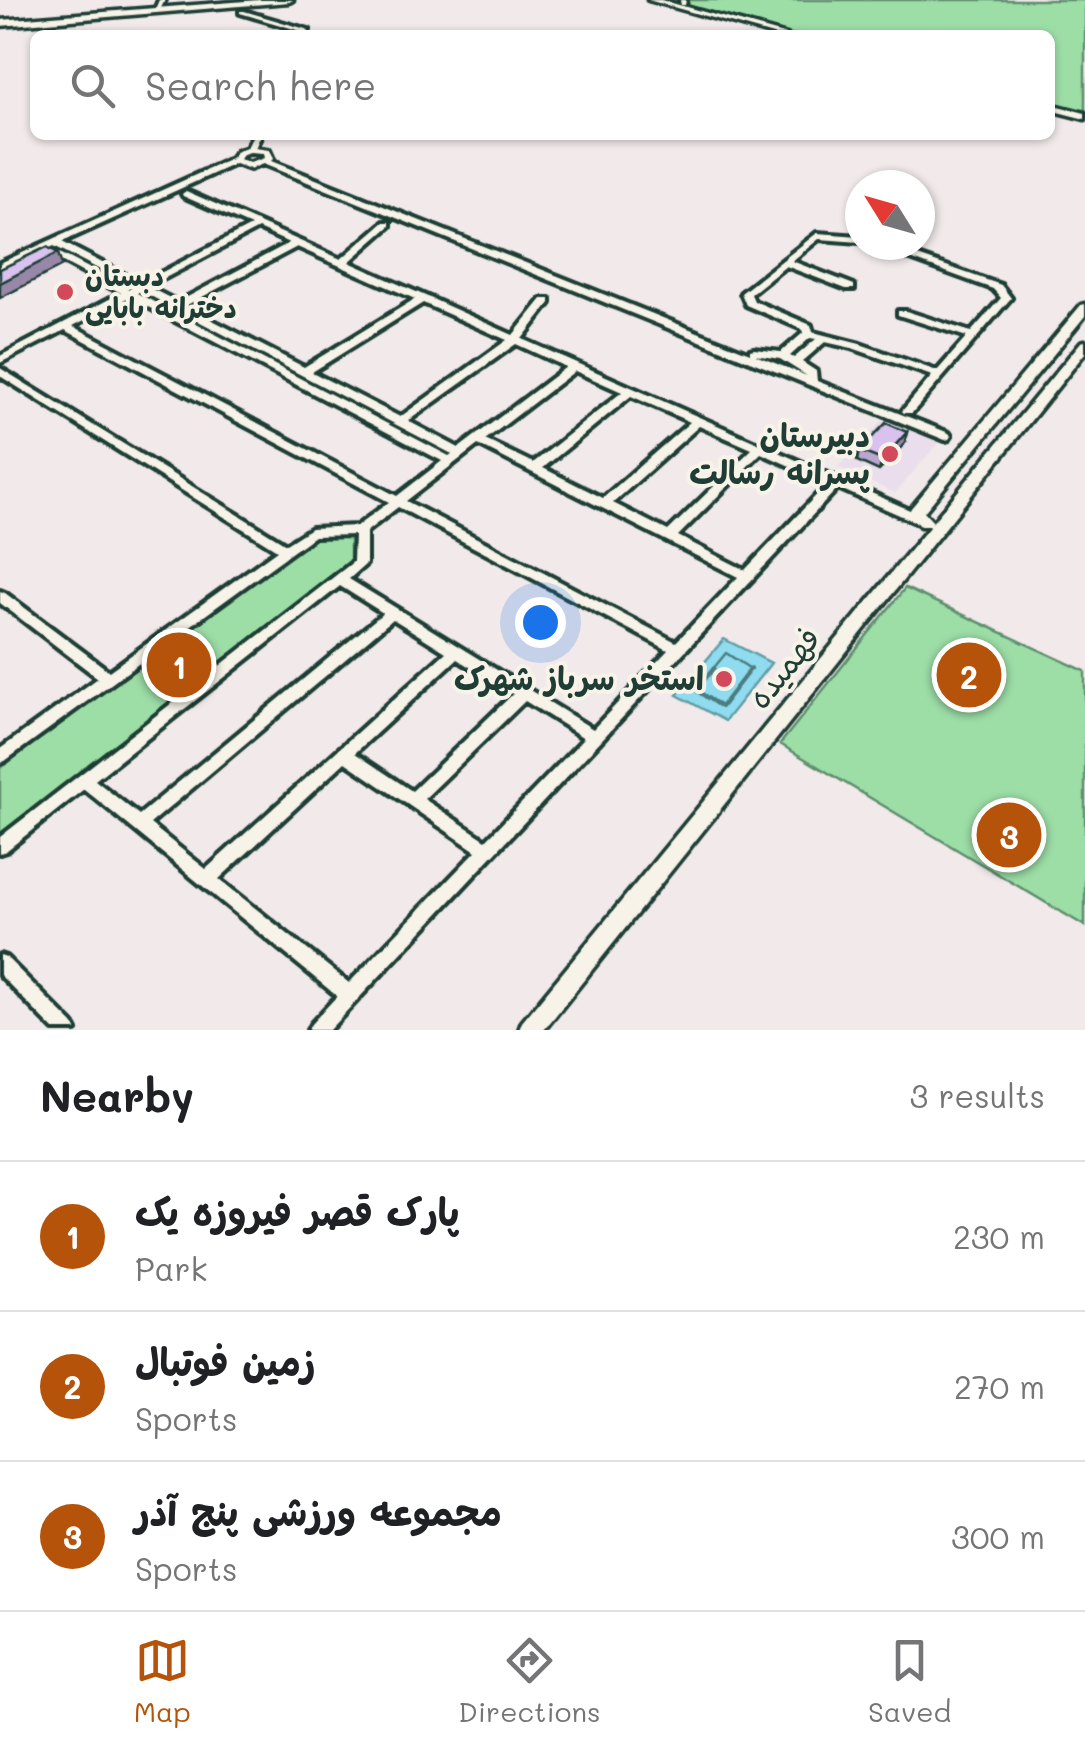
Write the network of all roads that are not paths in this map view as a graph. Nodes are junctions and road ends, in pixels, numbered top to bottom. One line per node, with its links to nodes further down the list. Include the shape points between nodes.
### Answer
1 (250, 0): 5 (main road)
2 (289, 0): 7 (main road)
3 (638, 0): 9 (main road)
4 (652, 0): 10 (main road)
5 (165, 3): 7 (main road)
6 (242, 12): 8 (street)
7 (0, 21)
8 (305, 30)
9 (749, 30)
10 (764, 30)
11 (1055, 110): 12 (main road)
12 (1085, 118)
13 (255, 140): 14 (street)
14 (250, 150): 15 (street); 16 (street, via 266,152)
15 (234, 161): 16 (street); 22 (street)
16 (266, 162): 41 (street)
17 (186, 194): 18 (street)
18 (254, 224): 21 (street); 29 (street)
19 (386, 224): 25 (street)
20 (845, 238): 24 (street, via 817,236)
21 (296, 243): 25 (street); 32 (street)
22 (54, 248): 26 (street); 27 (street); 29 (street)
23 (920, 260): 37 (street, via 998,287 1006,298)
24 (785, 262): 28 (street); 36 (street, via 746,293 750,303 807,327)
25 (342, 264): 30 (street)
26 (0, 268)
27 (0, 277)
28 (850, 286)
29 (134, 288): 32 (street); 35 (street); 57 (street)
30 (422, 299): 39 (street); 47 (street)
31 (546, 301): 39 (street)
32 (178, 306): 47 (street)
33 (1085, 308): 62 (main road, فهمیده, via 916,512)
34 (902, 313): 37 (street)
35 (65, 326): 43 (street); 60 (street)
36 (808, 334): 38 (street); 42 (street)
37 (974, 336): 48 (street)
38 (822, 339): 44 (street); 48 (street)
39 (515, 340): 45 (street); 53 (street)
40 (1085, 345): 62 (main road, فهمیده)
41 (746, 354): 42 (street); 49 (street)
42 (784, 356): 44 (street)
43 (0, 360)
44 (796, 361): 49 (street)
45 (574, 366): 50 (street); 55 (street)
46 (0, 371): 65 (street)
47 (304, 372): 53 (street)
48 (939, 375): 51 (street)
49 (812, 382): 54 (street)
50 (630, 391): 52 (street); 58 (street)
51 (908, 411)
52 (698, 421): 56 (street); 61 (street)
53 (400, 422): 57 (street)
54 (945, 436)
55 (477, 440): 57 (street); 58 (street)
56 (760, 448): 59 (street); 64 (street)
57 (455, 457): 60 (street)
58 (534, 469): 61 (street)
59 (836, 482): 62 (street); 66 (street)
60 (397, 502): 63 (street); 70 (street)
61 (604, 504): 64 (street)
62 (931, 524): 87 (main road, فهمیده)
63 (360, 530): 65 (street, via 312,532); 67 (street, via 359,564)
64 (669, 537): 66 (street)
65 (287, 550): 72 (street)
66 (747, 576): 70 (street)
67 (340, 579): 69 (street); 77 (street)
68 (0, 596): 72 (street)
69 (393, 612): 71 (street); 79 (street)
70 (678, 650): 74 (street)
71 (456, 651): 73 (street); 75 (street)
72 (108, 679): 76 (street)
73 (524, 693): 74 (street); 78 (street)
74 (594, 737): 81 (street)
75 (344, 754): 78 (street); 82 (street)
76 (0, 757)
77 (85, 780): 79 (street); 80 (street)
78 (413, 800): 81 (street)
79 (139, 824): 82 (street)
80 (0, 846)
81 (487, 850): 84 (street)
82 (206, 879): 84 (street)
83 (0, 963): 85 (street)
84 (350, 996): 86 (street)
85 (67, 1030)
86 (318, 1030)
87 (530, 1030)

